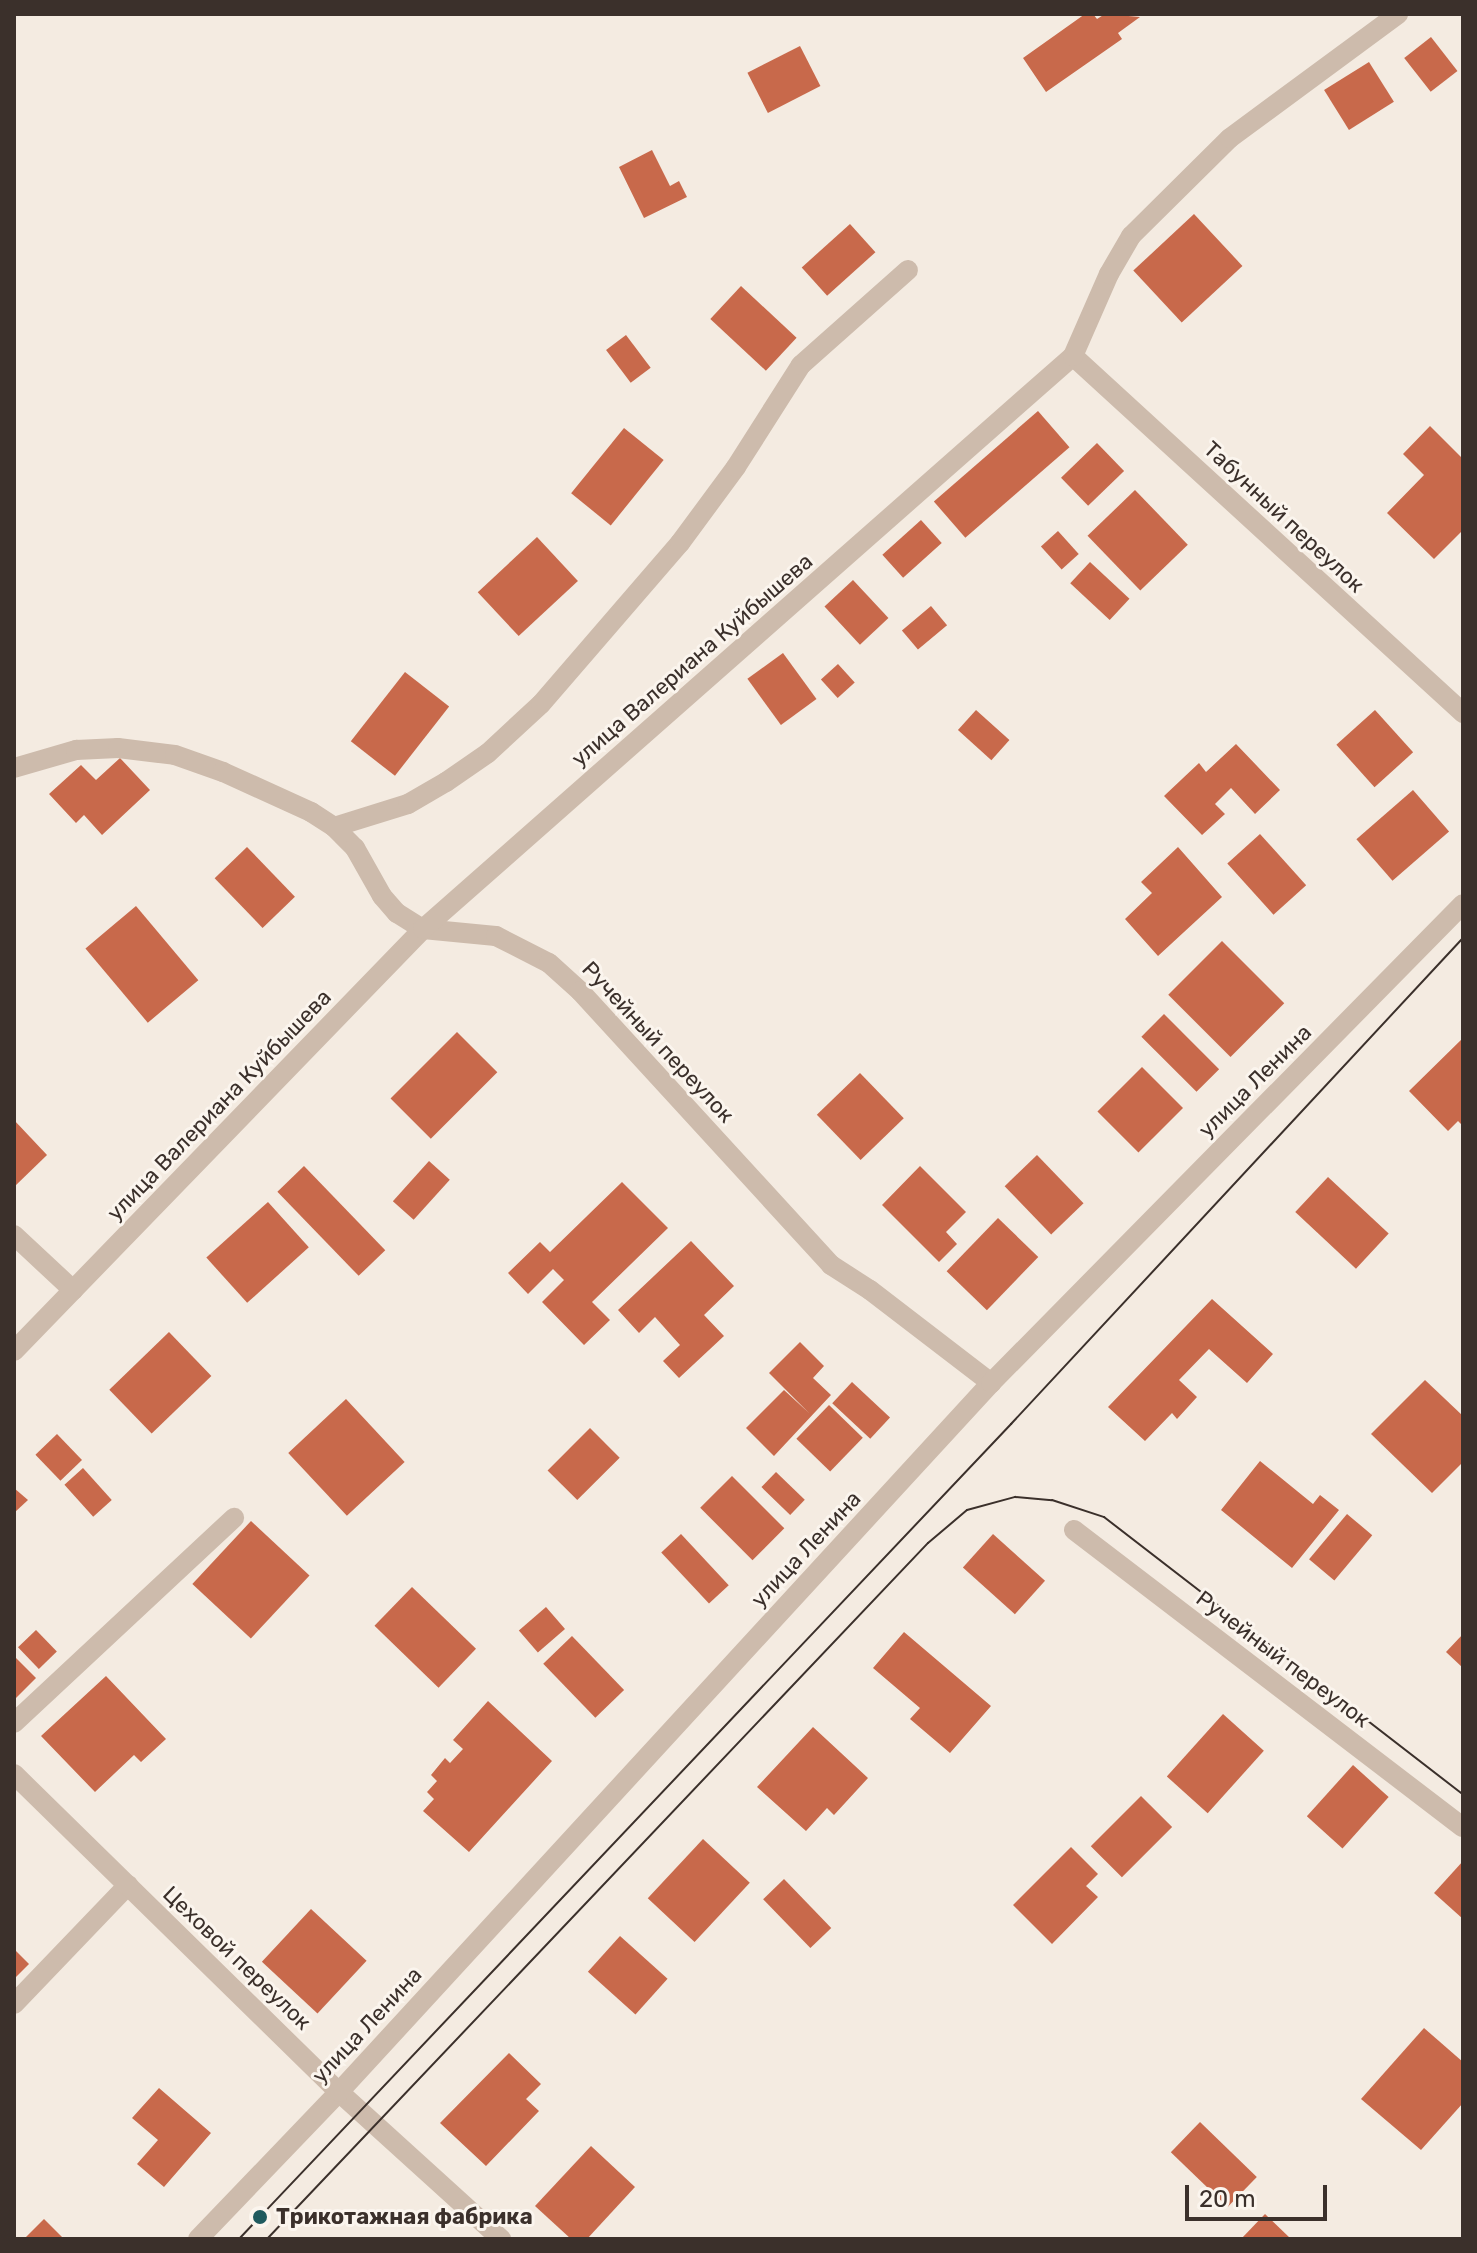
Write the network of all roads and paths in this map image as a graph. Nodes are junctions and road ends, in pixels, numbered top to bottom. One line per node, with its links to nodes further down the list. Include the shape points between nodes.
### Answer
1 (1398, 14): 3 (street, улица Валериана Куйбышева, via 1230,138 1131,236)
2 (908, 270): 6 (street, via 801,365 680,543 541,704 488,753 421,797)
3 (1073, 356): 4 (street, Табунный переулок); 8 (street, улица Валериана Куйбышева)
4 (1463, 713)
5 (14, 768): 6 (street, via 76,750 118,748 175,755 223,772)
6 (334, 827): 8 (street, via 355,848 382,896)
7 (1463, 904): 12 (street, улица Ленина)
8 (423, 929): 10 (street, улица Валериана Куйбышева); 12 (street, Ручейный переулок, via 496,936 549,963 831,1265)
9 (14, 1235): 10 (street)
10 (73, 1290): 11 (street, улица Валериана Куйбышева)
11 (14, 1351)
12 (991, 1383): 20 (street, улица Ленина)
13 (234, 1518): 15 (street)
14 (1074, 1530): 17 (street, Ручейный переулок)
15 (14, 1723)
16 (14, 1774): 18 (street, Цеховой переулок)
17 (1463, 1827)
18 (128, 1885): 19 (street); 20 (street, Цеховой переулок)
19 (14, 2004)
20 (339, 2092): 21 (street, улица Ленина); 22 (street, Цеховой переулок)
21 (198, 2239)
22 (501, 2239)

